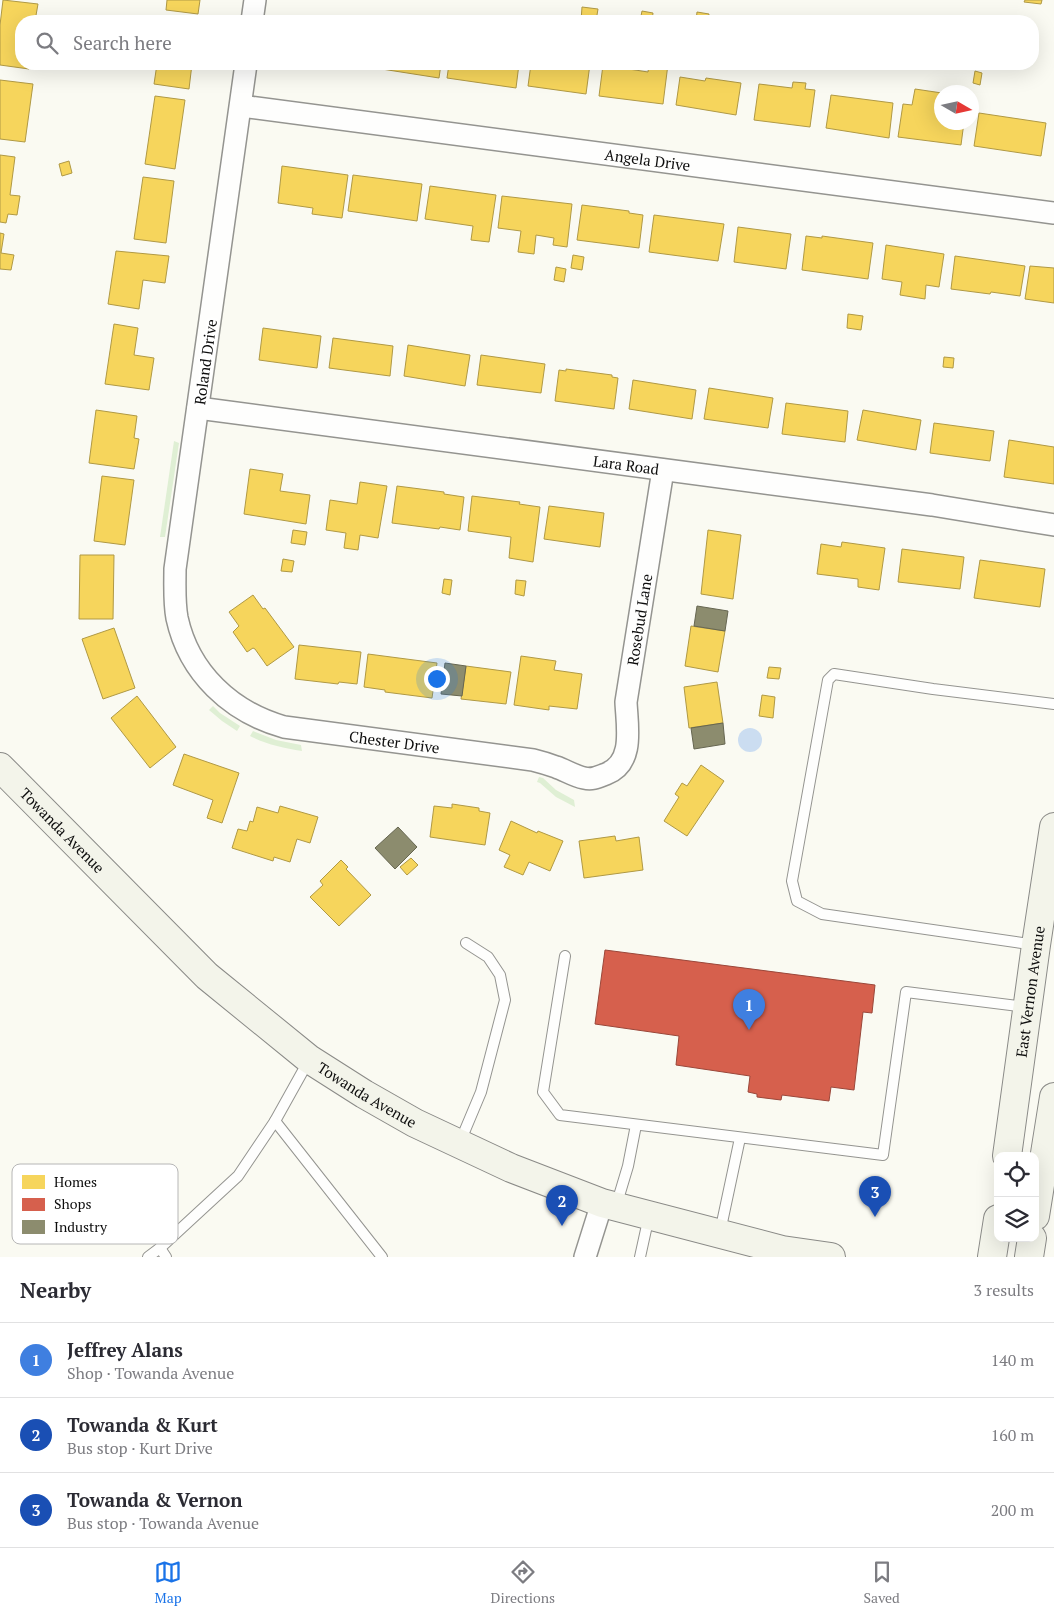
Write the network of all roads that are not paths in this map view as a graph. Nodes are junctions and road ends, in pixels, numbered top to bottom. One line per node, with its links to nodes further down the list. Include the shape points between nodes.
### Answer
1 (255, 0): 2 (street)
2 (253, 15)
3 (245, 70): 4 (street, Roland Drive)
4 (241, 106): 5 (street, Angela Drive); 6 (street, Roland Drive)
5 (1054, 213)
6 (198, 408): 7 (street, Lara Road); 9 (street, Roland Drive, via 175,582 177,617)
7 (662, 470): 8 (street, Lara Road, via 932,505); 12 (street, Rosebud Lane, via 626,702 627,751)
8 (1054, 525)
9 (193, 658): 12 (street, Chester Drive, via 208,681 229,701 264,721 284,727 533,760 583,778 593,779)
10 (1054, 704): 15 (lane, via 834,674 828,680 792,881 797,901 822,914)
11 (0, 767): 18 (main road, Towanda Avenue, via 207,976)
12 (617, 768)
13 (1054, 827): 15 (main road, East Vernon Avenue)
14 (466, 943): 23 (lane, via 488,957 500,975 505,1000 481,1092)
15 (1036, 945): 17 (main road, East Vernon Avenue)
16 (565, 956): 21 (lane, via 543,1092 560,1115)
17 (1028, 1007): 22 (lane, via 906,992 883,1155); 24 (main road, East Vernon Avenue)
18 (309, 1059): 20 (lane); 23 (main road, Towanda Avenue, via 415,1123)
19 (1054, 1097): 25 (main road)
20 (275, 1121): 28 (lane, via 238,1176); 37 (lane)
21 (636, 1125): 22 (lane); 26 (lane, via 628,1166)
22 (740, 1138): 29 (lane)
23 (459, 1143): 26 (main road, Towanda Avenue, via 512,1168)
24 (1008, 1152)
25 (1038, 1197)
26 (608, 1205): 27 (main road, Towanda Avenue); 38 (street)
27 (650, 1216): 29 (main road, Towanda Avenue); 39 (lane)
28 (178, 1231)
29 (719, 1234): 34 (main road, Towanda Avenue, via 748,1245)
30 (994, 1242): 41 (main road)
31 (1031, 1242): 42 (main road)
32 (164, 1244): 33 (lane)
33 (160, 1248): 35 (lane); 36 (lane)
34 (799, 1255): 40 (main road, Towanda Avenue)
35 (148, 1257)
36 (166, 1257)
37 (382, 1257)
38 (585, 1257)
39 (640, 1257)
40 (831, 1257)
41 (992, 1257)
42 (1029, 1257)

